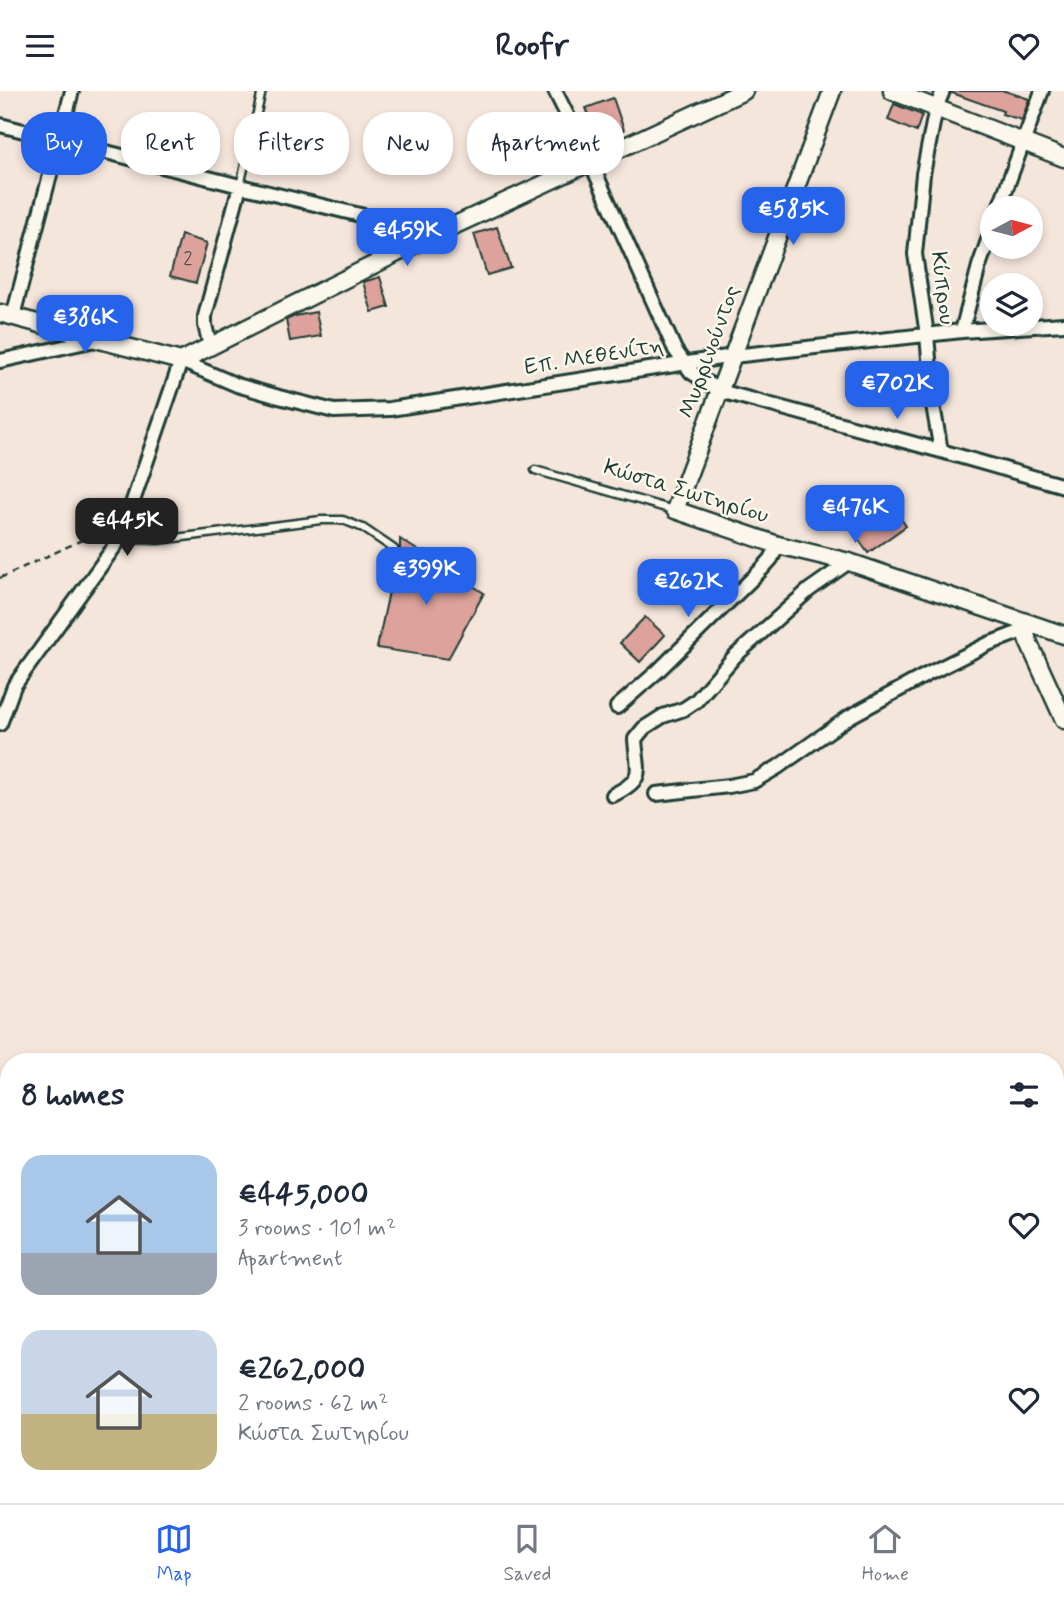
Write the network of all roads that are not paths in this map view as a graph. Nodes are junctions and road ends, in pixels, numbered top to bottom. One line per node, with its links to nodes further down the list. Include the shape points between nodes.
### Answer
1 (72, 91): 10 (street)
2 (262, 91): 21 (lane)
3 (555, 91): 11 (street)
4 (743, 91): 15 (street)
5 (832, 91): 31 (street, Μυρρινούντος)
6 (892, 91): 9 (street)
7 (943, 91): 9 (street, Κύπρου)
8 (1042, 91): 14 (street)
9 (936, 108): 14 (street); 28 (street, Κύπρου, via 915,254)
10 (67, 112)
11 (566, 112)
12 (0, 125): 13 (street)
13 (21, 131)
14 (1022, 142): 17 (street); 22 (street)
15 (624, 147)
16 (107, 153): 21 (street)
17 (1064, 159)
18 (49, 175): 25 (street)
19 (565, 175): 23 (street)
20 (596, 175): 34 (street)
21 (240, 186): 23 (street, via 385,221); 30 (street, via 205,316)
22 (1003, 196)
23 (423, 240): 30 (street)
24 (981, 259): 27 (street)
25 (6, 314): 29 (street)
26 (1064, 324): 27 (street, Επ. Μεθενίτη)
27 (962, 331): 28 (street, Επ. Μεθενίτη)
28 (927, 335): 31 (street, Επ. Μεθενίτη); 36 (street, Κύπρου)
29 (96, 339): 32 (street); 33 (street)
30 (210, 346): 33 (street)
31 (733, 356): 34 (street, Επ. Μεθενίτη); 35 (street, Μυρρινούντος)
32 (0, 361)
33 (181, 361): 34 (street, Επ. Μεθενίτη, via 237,385 334,411 390,409); 40 (street)
34 (684, 364): 35 (street)
35 (720, 391): 36 (street); 39 (street, Μυρρινούντος)
36 (941, 451): 38 (street)
37 (535, 470): 39 (lane, Κώστα Σωτηρίου)
38 (1064, 486)
39 (675, 510): 41 (street, Κώστα Σωτηρίου)
40 (120, 539): 42 (lane, via 159,540 343,520); 48 (street, via 14,686)
41 (778, 545): 43 (street, Κώστα Σωτηρίου); 46 (street, via 762,569)
42 (394, 549)
43 (849, 562): 44 (street, Κώστα Σωτηρίου); 50 (street, via 809,590 733,657 696,701 644,728 635,739 639,772 632,786)
44 (1024, 626): 45 (street, Κώστα Σωτηρίου); 47 (street); 49 (street, via 849,717 754,781)
45 (1064, 635)
46 (617, 707)
47 (1064, 720)
48 (0, 724)
49 (656, 794)
50 (613, 795)

